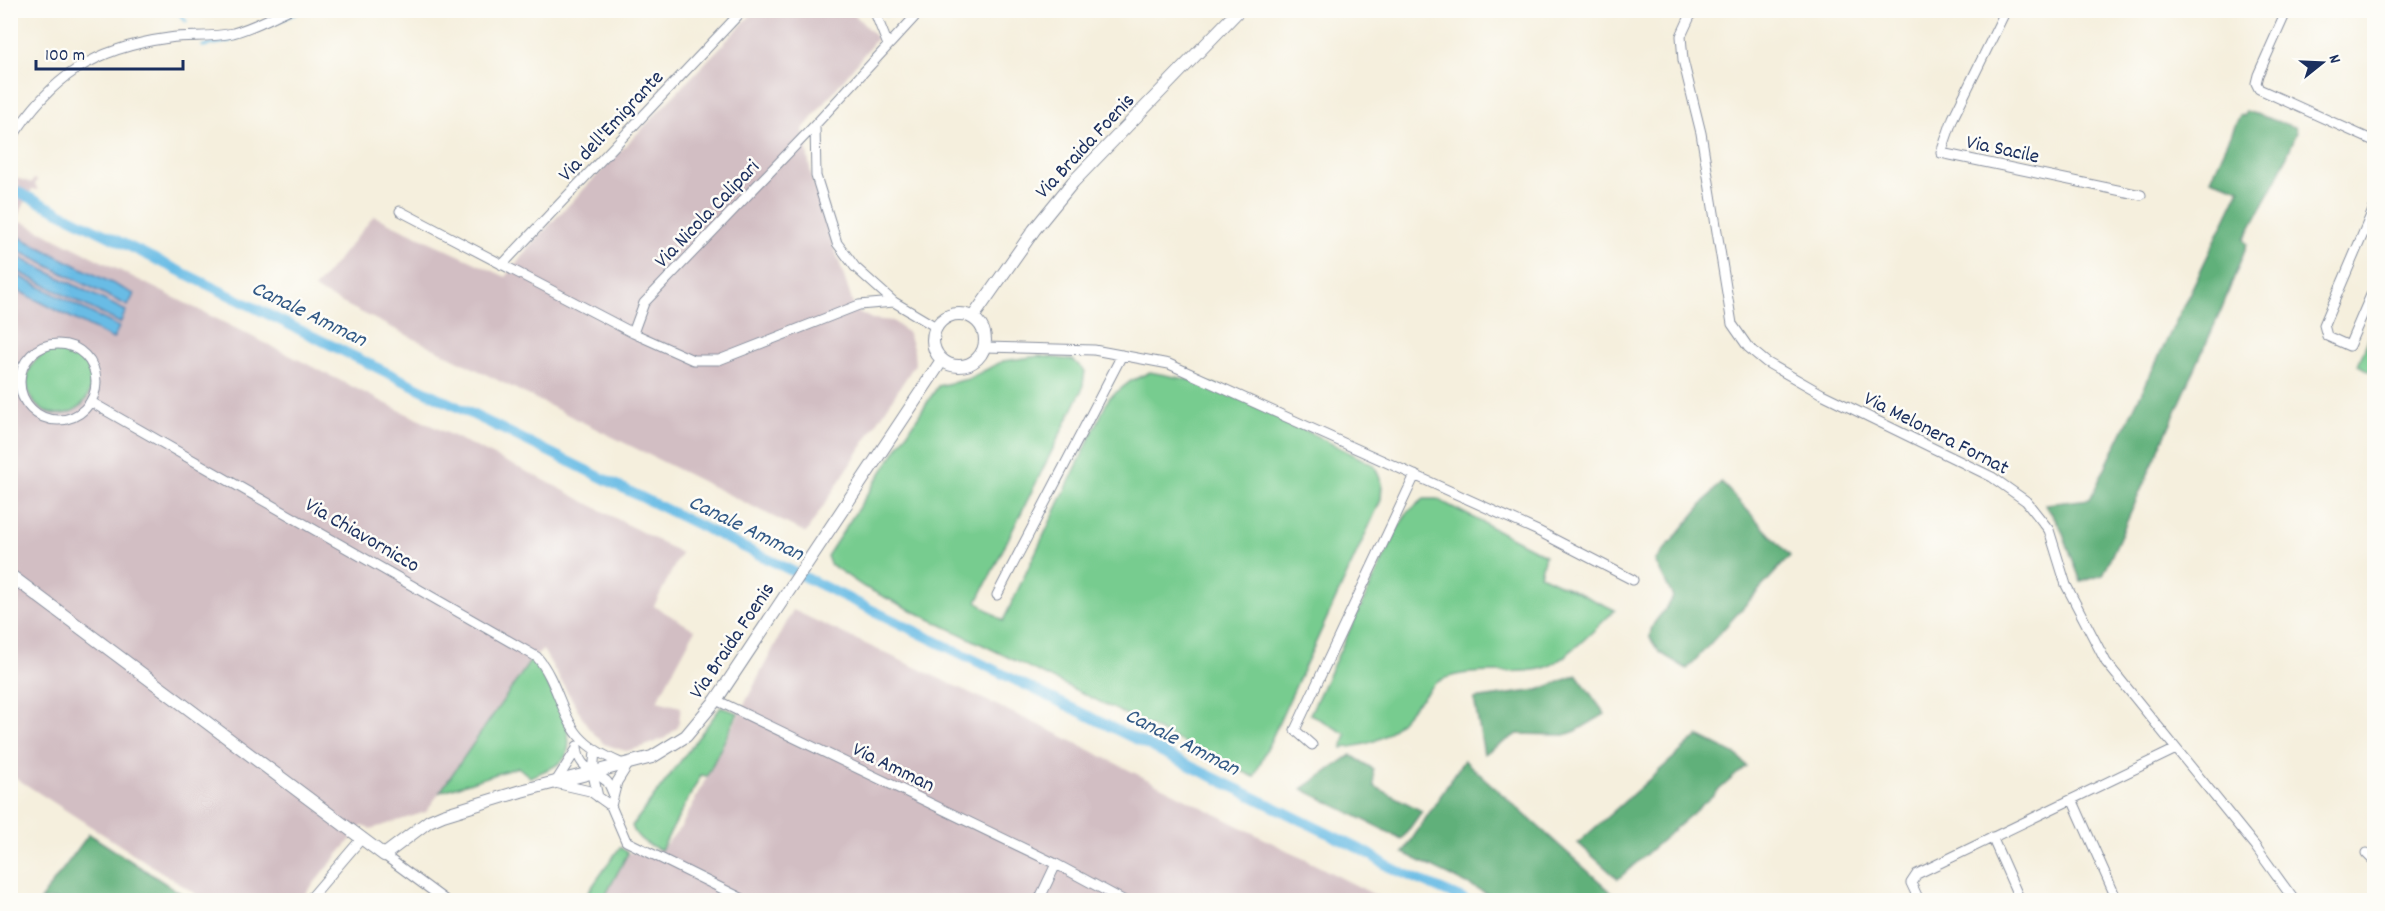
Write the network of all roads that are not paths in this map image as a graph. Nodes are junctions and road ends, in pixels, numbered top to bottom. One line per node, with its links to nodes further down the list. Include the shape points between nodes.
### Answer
1 (288, 10): 11 (street, via 230,33 149,41 84,62 61,78)
2 (743, 10): 16 (street, Via dell'Emigrante)
3 (874, 10): 9 (street)
4 (921, 10): 9 (street, Via Nicola Calipari)
5 (1239, 10): 19 (street, Via Braida Foenis, via 1073,182)
6 (1693, 10): 33 (street, Via Melonera Fornat, via 1681,36 1683,60 1701,132 1732,324 1748,347 1766,362 1822,394 1992,477 2026,501 2049,530 2066,585 2106,662)
7 (2006, 10): 13 (street, Via Sacile, via 1958,108 1941,153)
8 (2287, 10): 12 (street, via 2258,75 2259,89)
9 (888, 45): 10 (street, Via Nicola Calipari)
10 (815, 125): 18 (street, via 816,176 837,243 855,267); 21 (street, Via Nicola Calipari, via 644,303)
11 (10, 141)
12 (2374, 141)
13 (2141, 195)
14 (2374, 208): 17 (street, via 2324,325 2326,336 2349,345)
15 (400, 211): 16 (street)
16 (502, 264): 21 (street)
17 (2374, 288)
18 (894, 302): 20 (street); 21 (street, via 859,305 719,360 693,360)
19 (972, 317): 20 (street, via 955,313); 22 (street, via 983,328)
20 (936, 327): 24 (street, via 933,345)
21 (633, 333)
22 (985, 347): 23 (street, via 1094,350); 24 (street, via 979,358 969,364 956,366)
23 (1122, 355): 26 (street, via 1169,364); 29 (street)
24 (942, 360): 30 (street, Via Braida Foenis)
25 (91, 402): 25 (street, via 96,374 79,349 48,344 25,362 21,392 27,405 40,416 69,419); 31 (street, Via Chiavornicco, via 537,657 547,668)
26 (1415, 475): 28 (street); 32 (street, via 1294,730)
27 (10, 575): 44 (street)
28 (1633, 579)
29 (997, 595)
30 (716, 700): 36 (street, Via Braida Foenis, via 675,745); 48 (street, Via Amman)
31 (578, 735): 34 (street); 35 (street, Via Chiavornicco)
32 (1312, 745)
33 (2176, 749): 41 (street); 57 (street, Via Melonera Fornat)
34 (576, 750): 37 (street); 38 (street)
35 (595, 750): 36 (street, Via Chiavornicco); 37 (street)
36 (627, 766): 37 (street, Via Braida Foenis); 39 (street)
37 (593, 774): 38 (street); 39 (street, via 606,780); 40 (street)
38 (555, 783): 40 (street); 46 (street, via 443,815)
39 (613, 793): 42 (street)
40 (598, 797): 42 (street)
41 (2072, 799): 43 (street); 56 (street)
42 (611, 806): 51 (street, via 626,841)
43 (1992, 837): 54 (street, via 1917,874 1911,883); 55 (street)
44 (362, 838): 46 (street); 49 (street)
45 (2366, 853): 47 (street)
46 (384, 855): 50 (street)
47 (2374, 861)
48 (1056, 864): 52 (street); 53 (street, Via Amman)
49 (309, 900)
50 (445, 900)
51 (745, 900)
52 (1039, 900)
53 (1123, 900)
54 (1919, 900)
55 (2020, 900)
56 (2117, 900)
57 (2294, 900)

